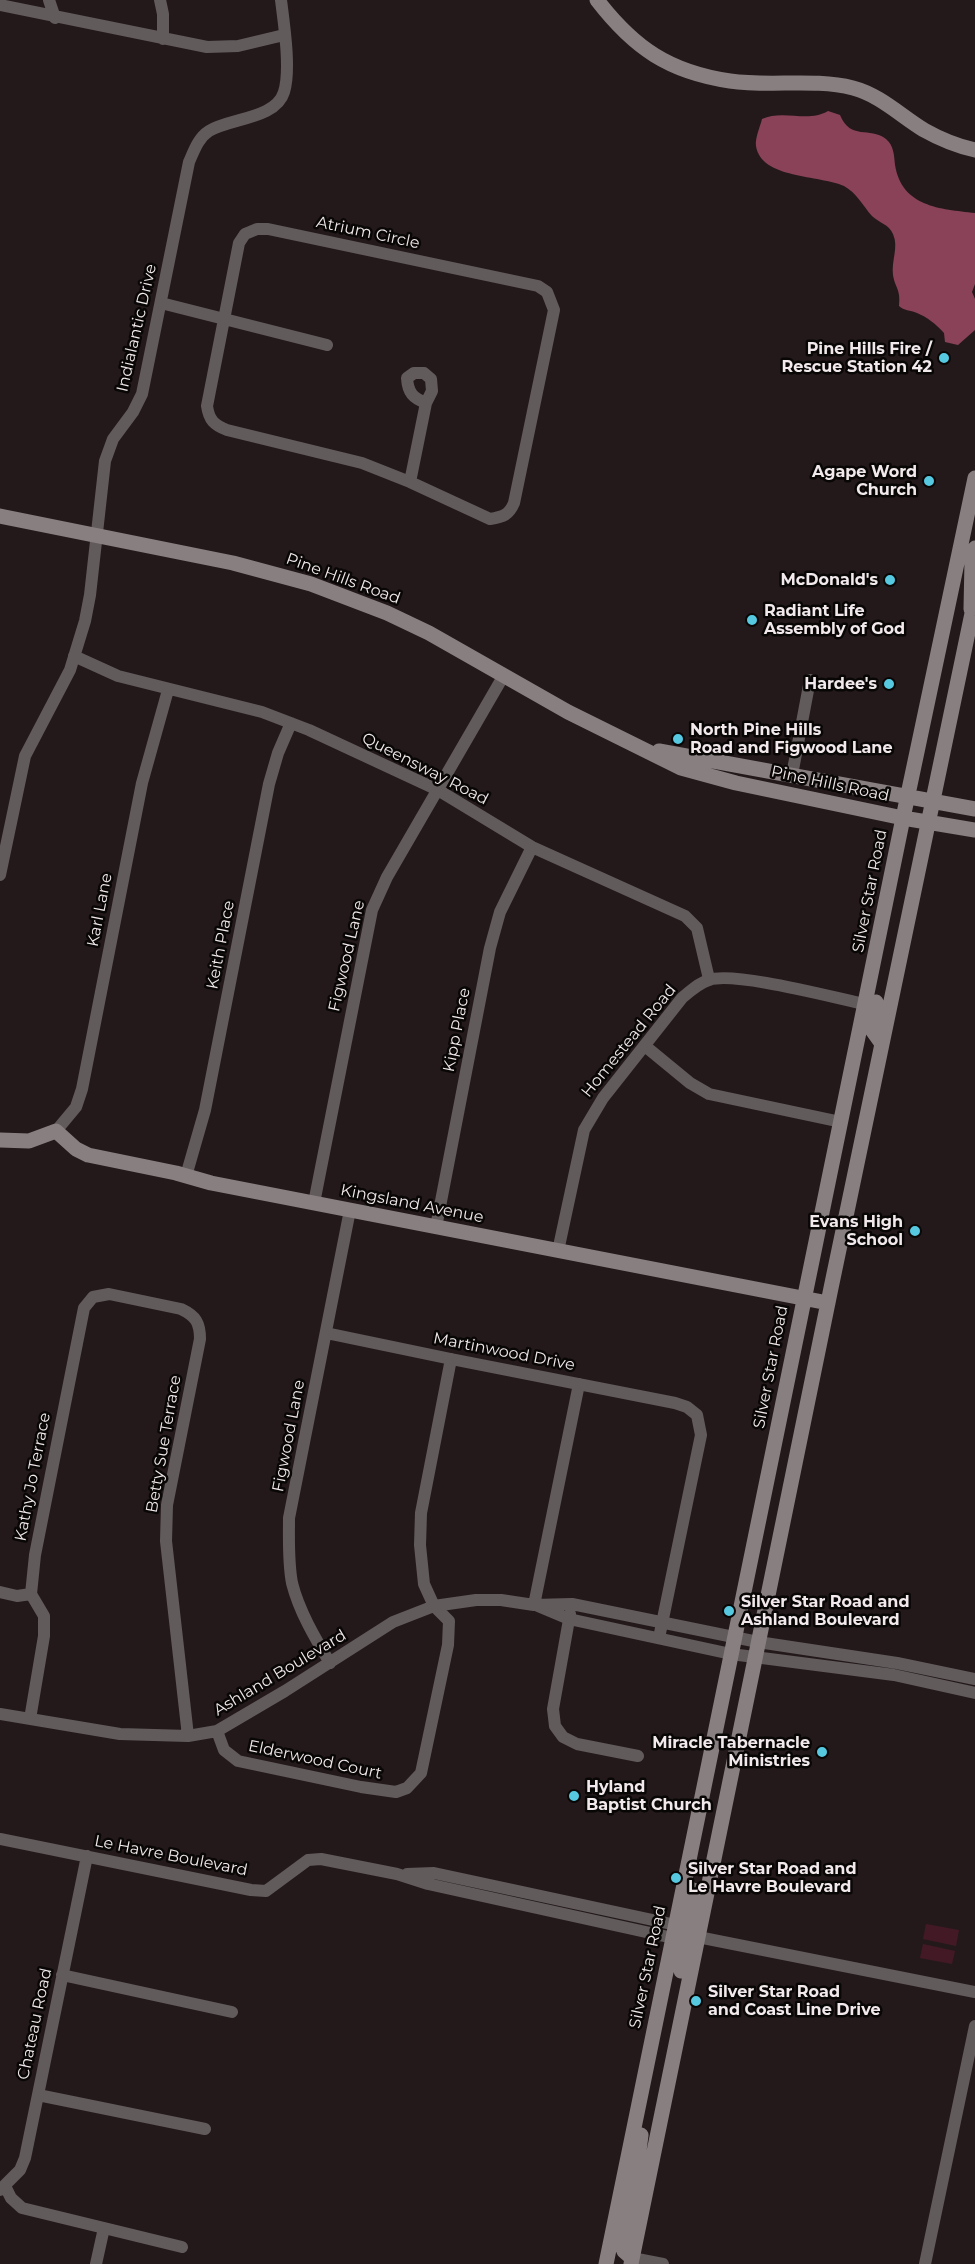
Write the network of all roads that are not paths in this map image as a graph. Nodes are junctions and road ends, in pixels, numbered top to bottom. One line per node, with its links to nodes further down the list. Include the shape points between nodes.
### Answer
1 (49, 0): 6 (street)
2 (160, 0): 8 (street)
3 (281, 0): 7 (street, Indialantic Drive)
4 (597, 0): 9 (main road, via 640,46 664,62 730,81 826,84 855,89 878,99 926,131)
5 (0, 5): 6 (street)
6 (56, 18): 8 (street)
7 (284, 35): 8 (street, via 238,46); 10 (street, Indialantic Drive, via 287,78 279,102 270,110 209,131 195,146)
8 (163, 39)
9 (975, 150)
10 (161, 303): 11 (street); 17 (street, Indialantic Drive, via 142,394 113,439 105,461)
11 (224, 319): 12 (street); 15 (street, Atrium Circle, via 207,406 215,425 362,464); 15 (street, Atrium Circle, via 239,243 245,234 257,229 538,285 547,292 554,310 509,513 490,519)
12 (327, 345)
13 (426, 403): 15 (street)
14 (975, 478): 29 (main road, Silver Star Road)
15 (410, 482)
16 (0, 516): 17 (main road, Pine Hills Road)
17 (97, 536): 21 (street, Indialantic Drive, via 88,610); 22 (main road, Pine Hills Road, via 233,563 311,584 387,613)
18 (975, 548): 20 (main road)
19 (975, 599): 20 (main road)
20 (971, 618): 30 (main road)
21 (74, 656): 24 (street, Queensway Road, via 118,676); 36 (street, Indialantic Drive, via 25,756)
22 (504, 675): 26 (main road, Pine Hills Road, via 585,721); 28 (street, Figwood Lane)
23 (810, 680): 27 (street)
24 (168, 690): 25 (street, Queensway Road, via 262,712); 43 (street, Karl Lane, via 142,783 82,1089 76,1107)
25 (291, 723): 28 (street, Queensway Road); 45 (street, Keith Place, via 268,784 205,1110)
26 (647, 749): 27 (main road, Pine Hills Road); 32 (main road, Pine Hills Road, via 681,768 715,778)
27 (792, 775): 29 (main road, Pine Hills Road)
28 (438, 790): 35 (street, Queensway Road); 46 (street, Figwood Lane, via 372,910)
29 (907, 796): 30 (main road, Pine Hills Road); 32 (main road, Silver Star Road)
30 (933, 801): 31 (main road, Pine Hills Road); 33 (main road)
31 (975, 809)
32 (903, 818): 33 (main road, Pine Hills Road); 37 (main road, Silver Star Road)
33 (928, 822): 34 (main road, Pine Hills Road); 40 (main road)
34 (975, 830)
35 (532, 847): 38 (street, Queensway Road, via 690,920 697,928); 48 (street, Kipp Place, via 500,912 490,948)
36 (0, 875)
37 (888, 889): 39 (main road, Silver Star Road); 40 (main road, via 872,1021 875,1036)
38 (709, 980): 39 (street, via 735,978); 41 (street, Homestead Road, via 682,998)
39 (865, 1004): 42 (main road, Silver Star Road)
40 (882, 1044): 52 (main road)
41 (645, 1046): 42 (street, via 709,1094); 49 (street, Homestead Road, via 603,1098 584,1130)
42 (842, 1122): 50 (main road, Silver Star Road)
43 (56, 1131): 44 (main road, via 29,1141); 45 (main road, Kingsland Avenue, via 88,1155)
44 (0, 1140)
45 (186, 1176): 46 (main road, Kingsland Avenue)
46 (314, 1203): 47 (main road, Kingsland Avenue)
47 (350, 1210): 48 (main road, Kingsland Avenue); 53 (street, Figwood Lane)
48 (436, 1227): 49 (main road, Kingsland Avenue)
49 (558, 1251): 50 (main road, Kingsland Avenue)
50 (804, 1298): 52 (main road, Kingsland Avenue); 63 (main road, Silver Star Road)
51 (147, 1302): 57 (street, Kathy Jo Terrace, via 109,1294 93,1297 84,1308 35,1555); 74 (street, Betty Sue Terrace, via 181,1309 192,1314 200,1325 167,1505 166,1541)
52 (828, 1303): 65 (main road)
53 (326, 1332): 54 (street, Martinwood Drive); 68 (street, Figwood Lane, via 289,1518 288,1551 292,1584 311,1632)
54 (451, 1359): 55 (street, Martinwood Drive); 60 (street, Elderwood Court, via 422,1513 424,1584)
55 (579, 1384): 59 (street); 62 (street, Martinwood Drive, via 675,1403 697,1415 701,1435)
56 (0, 1592): 57 (street)
57 (31, 1594): 72 (street, via 44,1616 44,1636)
58 (572, 1604): 59 (street, Ashland Boulevard); 61 (street); 62 (street, Ashland Boulevard)
59 (534, 1605): 60 (street, Ashland Boulevard, via 476,1600); 61 (street, Ashland Boulevard)
60 (434, 1606): 68 (street, Ashland Boulevard, via 393,1622); 73 (street, Elderwood Court, via 449,1621 448,1645 421,1773 407,1788 396,1792 361,1787 238,1761 224,1750)
61 (569, 1619): 64 (street, Ashland Boulevard); 76 (street, via 553,1709 555,1726 563,1737 577,1744)
62 (663, 1622): 63 (street, Ashland Boulevard); 64 (street)
63 (735, 1637): 65 (street, Ashland Boulevard); 66 (main road, Silver Star Road)
64 (659, 1638): 66 (street, Ashland Boulevard)
65 (758, 1642): 67 (main road); 69 (street, Ashland Boulevard)
66 (731, 1654): 67 (street, Ashland Boulevard); 75 (main road, Silver Star Road)
67 (755, 1658): 70 (street, Ashland Boulevard, via 894,1676); 80 (main road)
68 (330, 1663): 73 (street, Ashland Boulevard)
69 (975, 1678)
70 (975, 1693)
71 (0, 1714): 72 (street, Ashland Boulevard)
72 (30, 1719): 74 (street, Ashland Boulevard, via 120,1734)
73 (217, 1731): 74 (street, Ashland Boulevard)
74 (188, 1736)
75 (711, 1752): 79 (main road, Silver Star Road); 80 (main road, via 717,1776 689,1910 691,1930)
76 (638, 1756)
77 (0, 1839): 78 (street, Le Havre Boulevard)
78 (87, 1856): 79 (street, Le Havre Boulevard, via 266,1891 308,1860 321,1859 397,1874 434,1873); 81 (street, Chateau Road)
79 (674, 1931): 85 (main road, Silver Star Road); 86 (main road, via 685,1944 671,2019)
80 (698, 1937): 82 (street); 86 (main road)
81 (62, 1976): 83 (street); 87 (street, Chateau Road)
82 (975, 1992)
83 (232, 2012)
84 (975, 2026): 96 (street)
85 (648, 2057): 92 (main road, Silver Star Road); 93 (main road, via 638,2159 621,2243)
86 (671, 2066): 93 (main road)
87 (38, 2095): 88 (street); 89 (street, Chateau Road, via 25,2158 20,2170)
88 (206, 2129)
89 (2, 2188): 90 (street, via 22,2208)
90 (104, 2228): 91 (street); 94 (street)
91 (182, 2247)
92 (609, 2261)
93 (631, 2261): 95 (street)
94 (96, 2264)
95 (663, 2264)
96 (925, 2264)

